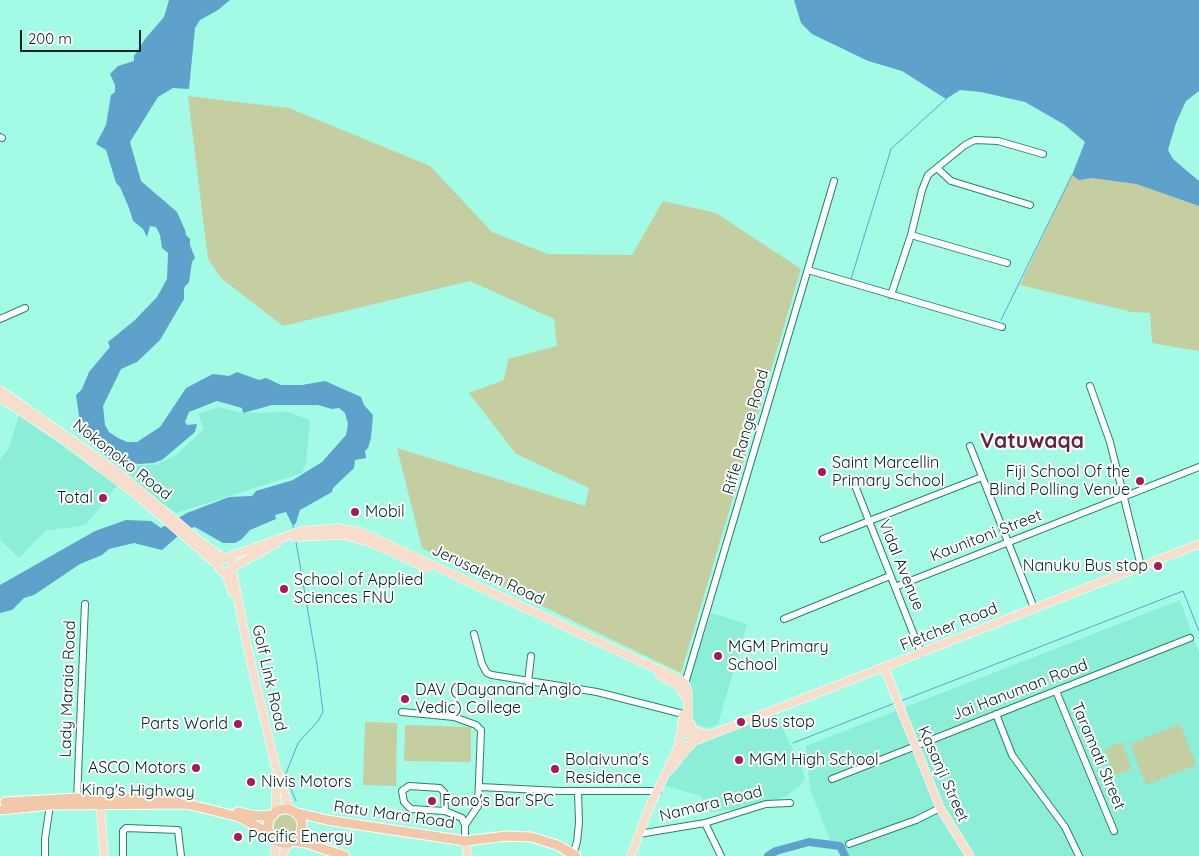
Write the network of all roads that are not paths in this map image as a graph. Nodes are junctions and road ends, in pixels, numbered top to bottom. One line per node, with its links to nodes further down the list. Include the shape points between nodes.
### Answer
1 (1043, 154): 2 (street, via 998,140 975,140)
2 (938, 169): 4 (street, via 951,181); 5 (street, via 928,175)
3 (834, 181): 7 (street, Rifle Range Road)
4 (1030, 205)
5 (911, 235): 6 (street); 8 (street)
6 (1007, 263)
7 (808, 270): 8 (street); 41 (street, Rifle Range Road)
8 (891, 295): 11 (street)
9 (25, 308): 10 (street)
10 (0, 319)
11 (1002, 327)
12 (1090, 386): 20 (street, via 1110,442)
13 (0, 390): 16 (main road, Nokonoko Road)
14 (0, 398): 16 (main road, Nokonoko Road)
15 (970, 446): 18 (street)
16 (83, 450): 22 (main road, Nokonoko Road)
17 (1199, 467): 20 (street, Kaunitoni Street)
18 (982, 477): 21 (street); 24 (street)
19 (856, 488): 21 (street, Vidal Avenue)
20 (1123, 496): 24 (street, Kaunitoni Street); 28 (street)
21 (869, 521): 23 (street); 30 (street, Vidal Avenue)
22 (188, 535): 26 (main road, Nokonoko Road); 27 (main road, Nokonoko Road)
23 (823, 539)
24 (1008, 542): 31 (street, Kaunitoni Street); 33 (street)
25 (1199, 544): 28 (main road, Fletcher Road)
26 (224, 558): 27 (main road); 29 (main road, Nokonoko Road, via 231,560); 41 (main road, Jerusalem Road, via 301,531 337,528 361,532 681,680)
27 (218, 565): 29 (main road, Nokonoko Road, via 220,570)
28 (1141, 566): 33 (main road, Fletcher Road)
29 (230, 569): 41 (main road, Jerusalem Road, via 263,549 301,536 342,534 369,542); 50 (main road, Golf Link Road)
30 (890, 576): 31 (street, Vidal Avenue); 34 (street)
31 (895, 587): 37 (street, Vidal Avenue)
32 (85, 604): 56 (street, Lady Maraia Road)
33 (1034, 608): 37 (main road, Fletcher Road)
34 (784, 620)
35 (474, 634): 40 (street, via 487,673)
36 (1190, 638): 42 (street, Jai Hanuman Road)
37 (921, 653): 39 (main road, Fletcher Road)
38 (532, 656): 40 (street)
39 (884, 667): 47 (main road, Fletcher Road); 49 (main road, Kasanji Street)
40 (528, 682): 45 (street, via 597,692)
41 (684, 688): 43 (main road); 45 (main road)
42 (1056, 691): 46 (street, Jai Hanuman Road); 67 (street, Taramati Street)
43 (688, 703): 47 (main road, via 693,730); 48 (main road)
44 (402, 712): 52 (street, via 454,717 480,727)
45 (683, 714): 48 (main road)
46 (996, 714): 49 (street, Jai Hanuman Road); 85 (street, via 1012,755 1065,827)
47 (708, 735): 48 (main road, Fletcher Road)
48 (687, 739): 54 (main road)
49 (915, 746): 51 (street, Jai Hanuman Road); 60 (main road, Kasanji Street)
50 (275, 764): 62 (main road, Golf Link Road); 64 (main road, Golf Link Road)
51 (832, 779)
52 (480, 787): 53 (street); 66 (street, via 477,811)
53 (578, 790): 54 (street); 73 (street, via 579,824)
54 (658, 791): 68 (main road)
55 (100, 801): 56 (highway, King's Highway); 64 (highway, King's Highway, via 182,798 251,815); 69 (highway, King's Highway, via 187,804 239,817); 75 (main road)
56 (77, 802): 58 (highway, King's Highway, via 24,800); 59 (highway, King's Highway)
57 (790, 803): 65 (street, Namara Road, via 766,804)
58 (0, 804)
59 (50, 805): 61 (highway, King's Highway); 74 (street)
60 (940, 808): 72 (street); 84 (main road, Kasanji Street)
61 (0, 810)
62 (292, 811): 64 (highway); 70 (highway, Ratu Mara Road, via 327,820); 71 (highway, via 301,819 302,830)
63 (446, 811): 63 (street, via 411,809 404,802 402,791 409,786 440,788 444,792); 66 (street, via 462,818)
64 (274, 814): 69 (highway, via 269,824)
65 (705, 823): 68 (street, Namara Road); 83 (street)
66 (465, 825): 70 (street)
67 (1114, 831)
68 (639, 834): 82 (main road)
69 (273, 837): 71 (highway); 78 (main road)
70 (465, 841): 73 (highway, Ratu Mara Road, via 526,836 557,845); 81 (main road)
71 (290, 842): 79 (main road); 80 (highway, via 312,844)
72 (849, 844)
73 (574, 855)
74 (45, 856)
75 (104, 856)
76 (123, 856): 77 (street, via 123,831 126,828 178,830)
77 (181, 856)
78 (275, 856)
79 (282, 856)
80 (345, 856)
81 (468, 856)
82 (631, 856)
83 (721, 856)
84 (970, 856)
85 (1079, 856)

